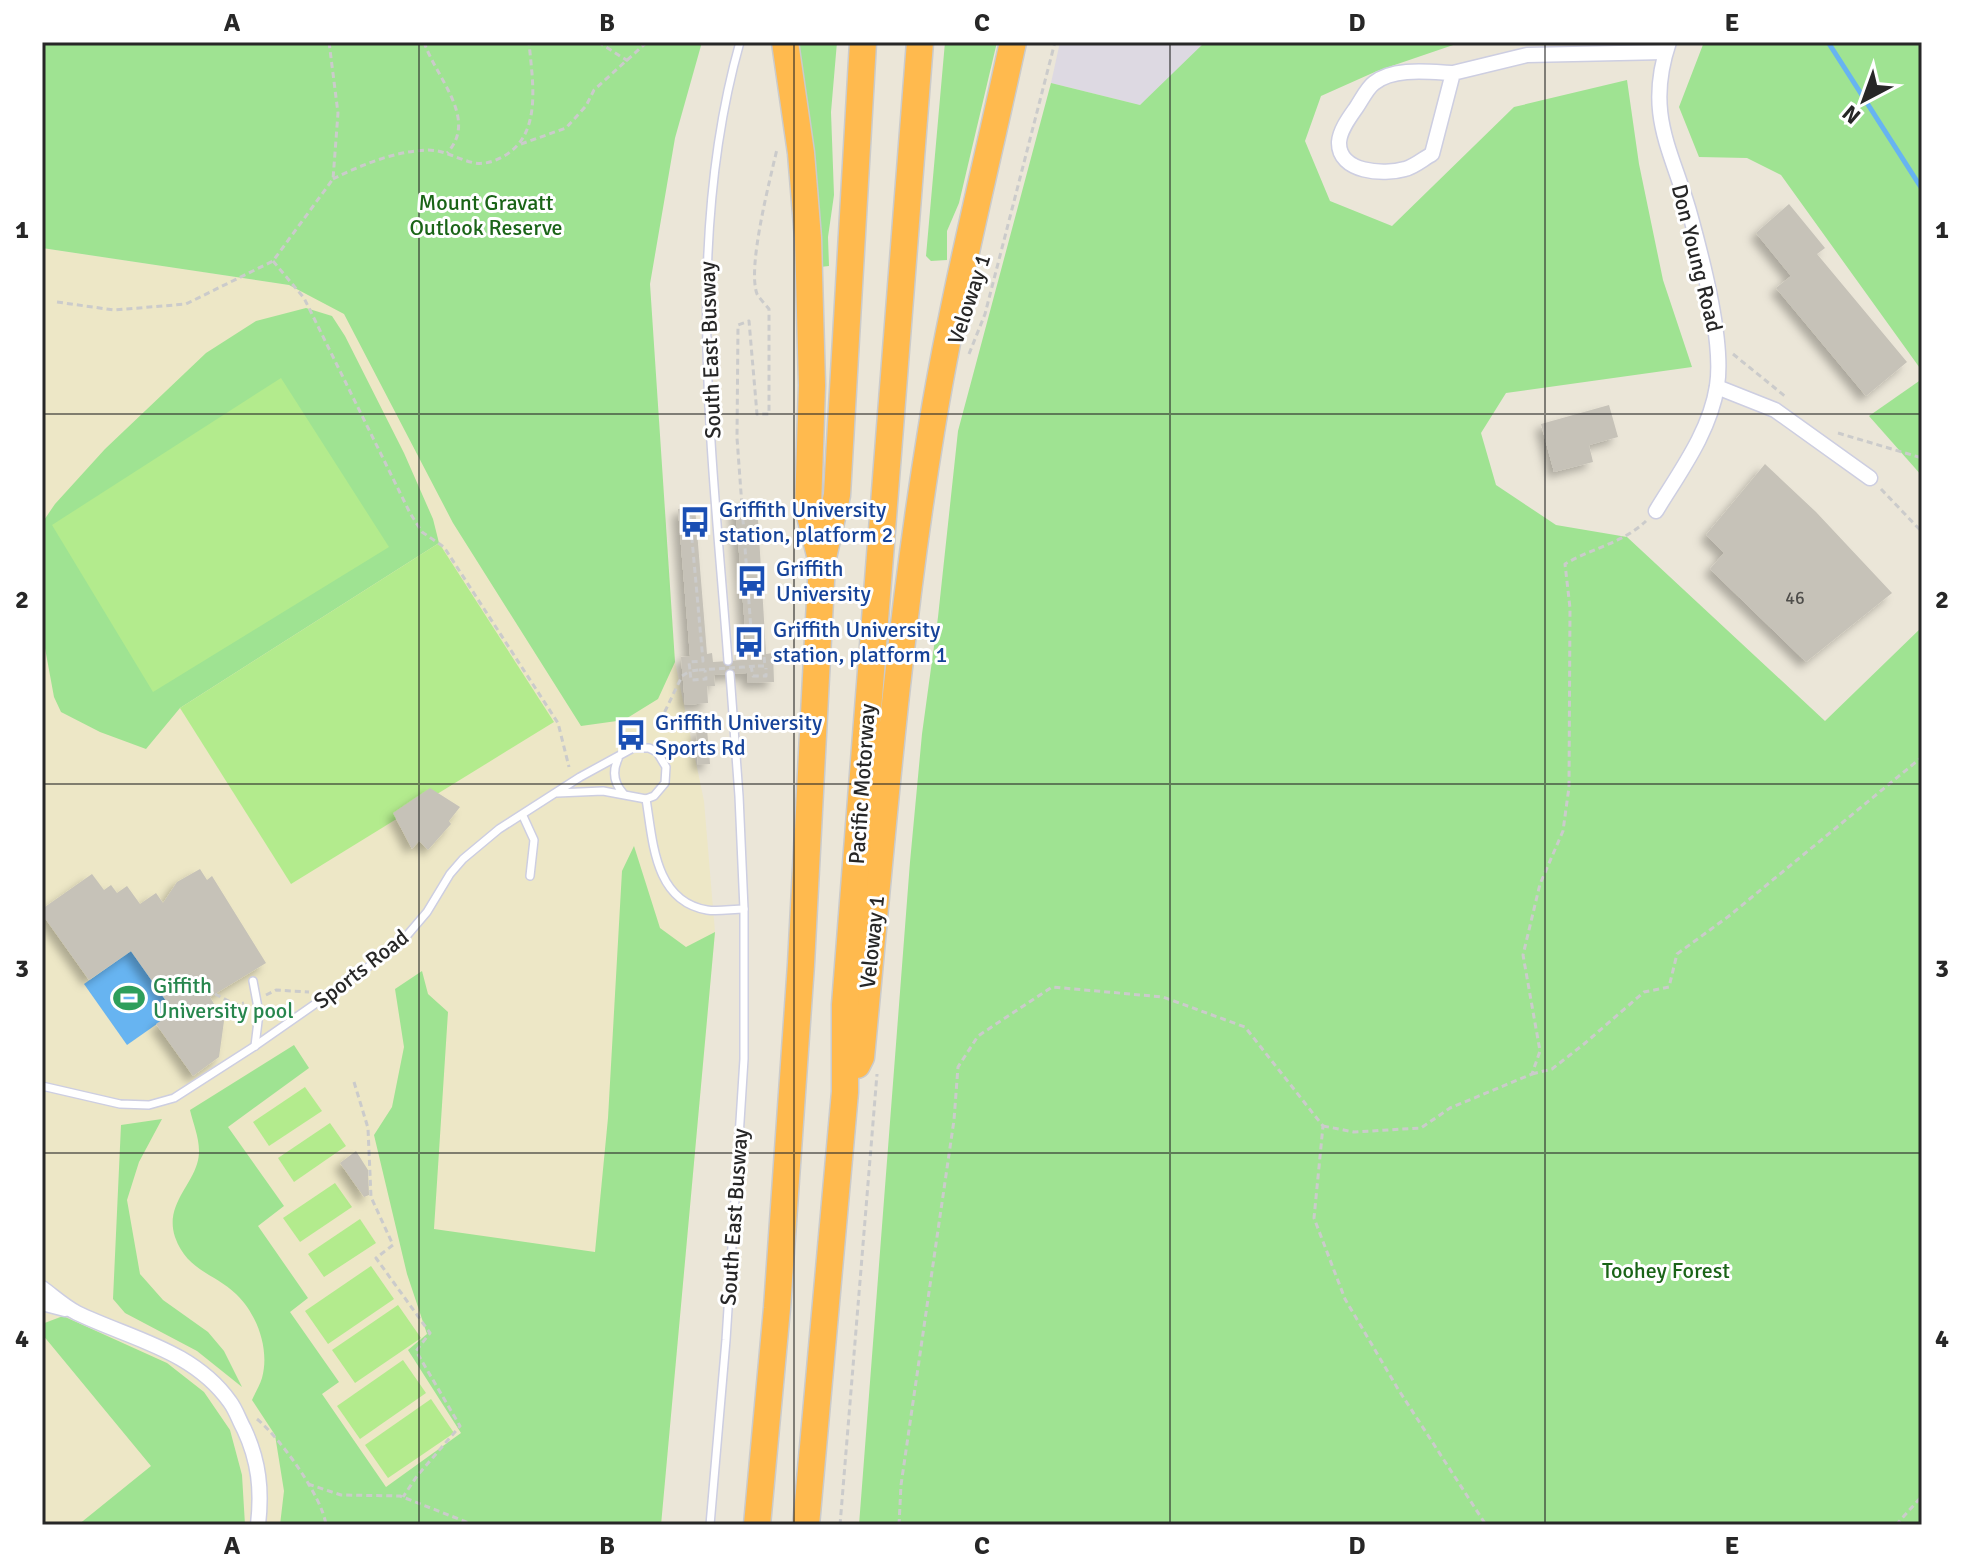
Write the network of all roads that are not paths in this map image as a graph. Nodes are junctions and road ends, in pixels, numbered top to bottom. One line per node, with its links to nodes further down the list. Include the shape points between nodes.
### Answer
1 (740, 42): 12 (lane, South East Busway, via 713,182 707,251 706,321)
2 (785, 42): 11 (highway, via 808,238 808,508)
3 (863, 42): 11 (highway, via 837,495)
4 (920, 42): 24 (highway, Pacific Motorway, via 845,1005)
5 (1013, 42): 24 (highway, via 931,431 907,599 861,1057)
6 (1667, 47): 7 (street, via 1527,55); 8 (street, Don Young Road, via 1658,99 1665,143 1691,218 1718,348)
7 (1453, 73): 7 (street, via 1432,154 1408,169 1383,173 1367,171 1343,155 1339,142 1346,122 1374,82 1405,71)
8 (1717, 387): 9 (street, via 1775,410); 10 (street, Don Young Road, via 1700,437)
9 (1870, 478)
10 (1656, 511)
11 (822, 562): 30 (highway, via 800,980)
12 (728, 661)
13 (730, 674): 20 (lane, South East Busway)
14 (619, 757): 15 (lane, Sports Road); 16 (lane, via 614,772); 17 (lane, Sports Road, via 641,747 662,759 665,783)
15 (557, 793): 16 (lane); 18 (lane, Sports Road)
16 (623, 793): 17 (lane)
17 (646, 799): 20 (lane, via 665,884 683,902 707,910)
18 (523, 816): 19 (lane, via 534,840); 22 (lane, Sports Road, via 463,859 398,946)
19 (530, 876)
20 (744, 909): 29 (lane, South East Busway, via 744,1059)
21 (253, 981): 22 (lane, via 259,1013)
22 (255, 1046): 23 (lane, Sports Road, via 161,1104 120,1104)
23 (42, 1086)
24 (845, 1092): 31 (highway, Pacific Motorway)
25 (42, 1288): 27 (street)
26 (42, 1303): 27 (street)
27 (73, 1311): 28 (street, via 162,1347 218,1387 232,1404 258,1461)
28 (258, 1525)
29 (710, 1525)
30 (757, 1525)
31 (806, 1525)

